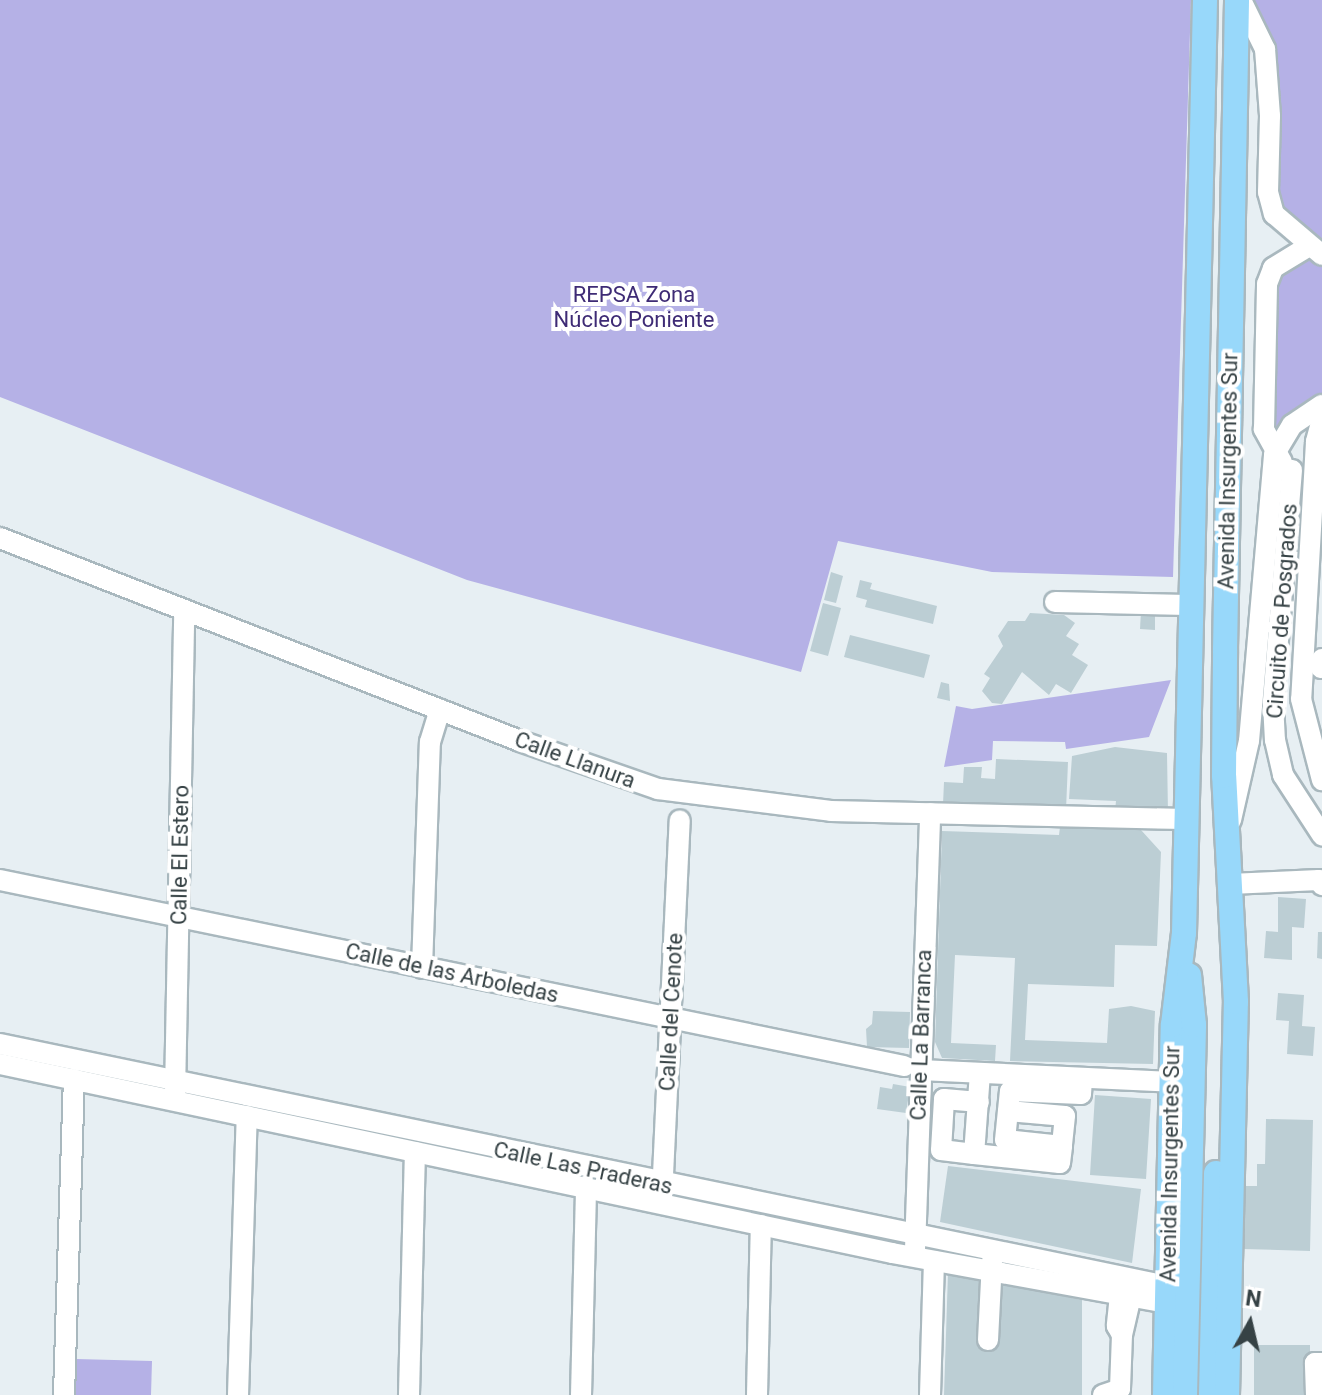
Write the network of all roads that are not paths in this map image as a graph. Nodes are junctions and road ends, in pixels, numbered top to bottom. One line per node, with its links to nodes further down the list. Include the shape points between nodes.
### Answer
1 (1205, 0): 11 (main road, Avenida Insurgentes Sur)
2 (1239, 0): 3 (street, via 1265,49 1268,192 1274,214); 20 (main road, Avenida Insurgentes Sur, via 1225,666 1224,776)
3 (1316, 251): 6 (street, via 1273,268 1267,284 1263,411)
4 (1322, 405): 6 (street, via 1292,425)
5 (1322, 419): 8 (street)
6 (1274, 455): 7 (street, Circuito de Posgrados); 20 (street, via 1249,741)
7 (1292, 470): 8 (street, Circuito de Posgrados); 21 (street, Circuito de Posgrados, via 1273,703 1275,740 1283,775)
8 (1318, 486): 16 (street, Circuito de Posgrados, via 1301,699)
9 (0, 538): 12 (street, Calle Llanura)
10 (1055, 602): 11 (street)
11 (1188, 605): 18 (main road, Avenida Insurgentes Sur)
12 (184, 610): 15 (street, Calle Llanura); 25 (street, Calle El Estero)
13 (1322, 659): 14 (street)
14 (1321, 668)
15 (440, 710): 17 (street, Calle Llanura, via 679,793 790,809); 28 (street, via 430,742)
16 (1322, 780)
17 (930, 813): 18 (street, Calle Llanura); 32 (street, Calle La Barranca)
18 (1185, 819): 26 (main road, Avenida Insurgentes Sur)
19 (680, 820): 29 (street, Calle del Cenote)
20 (1230, 822): 23 (main road, Avenida Insurgentes Sur)
21 (1320, 831)
22 (0, 880): 25 (street, Calle de las Arboledas)
23 (1230, 884): 24 (street, via 1319,880); 27 (main road, Avenida Insurgentes Sur)
24 (1322, 885)
25 (179, 916): 28 (street, Calle de las Arboledas); 37 (street, Calle El Estero)
26 (1184, 933): 36 (main road, Avenida Insurgentes Sur); 61 (main road, Avenida Insurgentes Sur, via 1194,1025)
27 (1230, 942): 62 (main road, Avenida Insurgentes Sur, via 1220,1002); 63 (main road, Avenida Insurgentes Sur, via 1236,1002)
28 (422, 968): 29 (street, Calle de las Arboledas)
29 (671, 1018): 32 (street, Calle de las Arboledas); 45 (street, Calle del Cenote)
30 (0, 1044): 37 (street, Calle Las Praderas)
31 (0, 1064): 35 (street, Calle Las Praderas)
32 (912, 1068): 33 (street, Calle de las Arboledas); 47 (street, Calle La Barranca)
33 (980, 1073): 34 (street, Calle de las Arboledas); 38 (street)
34 (1082, 1078): 36 (street, Calle de las Arboledas); 39 (street, via 1081,1094 1010,1091)
35 (74, 1079): 37 (street, Calle Las Praderas); 53 (street)
36 (1172, 1082): 50 (main road, Avenida Insurgentes Sur)
37 (175, 1091): 40 (street, Calle Las Praderas); 45 (street, Calle Las Praderas)
38 (979, 1102): 43 (street); 43 (street, via 944,1099 941,1150)
39 (1008, 1111): 41 (street, via 1005,1140); 41 (street, via 1065,1116)
40 (247, 1116): 42 (street, Calle Las Praderas); 54 (street)
41 (1062, 1146): 43 (street, via 1060,1163)
42 (415, 1152): 44 (street, Calle Las Praderas); 55 (street)
43 (974, 1154)
44 (586, 1188): 45 (street, Calle Las Praderas); 56 (street)
45 (662, 1195): 46 (street, Calle Las Praderas); 47 (street, Calle Las Praderas)
46 (761, 1225): 47 (street, Calle Las Praderas); 57 (street)
47 (922, 1252): 48 (street, Calle Las Praderas); 48 (street, Calle Las Praderas); 58 (street, Calle La Barranca)
48 (992, 1262): 49 (street, Calle Las Praderas); 51 (street)
49 (1129, 1291): 50 (street, Calle Las Praderas); 59 (street, via 1117,1326 1122,1335 1120,1389)
50 (1166, 1295): 60 (main road, Avenida Insurgentes Sur)
51 (988, 1340)
52 (1322, 1363): 64 (street, via 1315,1363)
53 (64, 1395)
54 (238, 1395)
55 (409, 1395)
56 (581, 1395)
57 (757, 1395)
58 (930, 1395)
59 (1103, 1395)
60 (1165, 1395)
61 (1185, 1395)
62 (1211, 1395)
63 (1227, 1395)
64 (1316, 1395)

